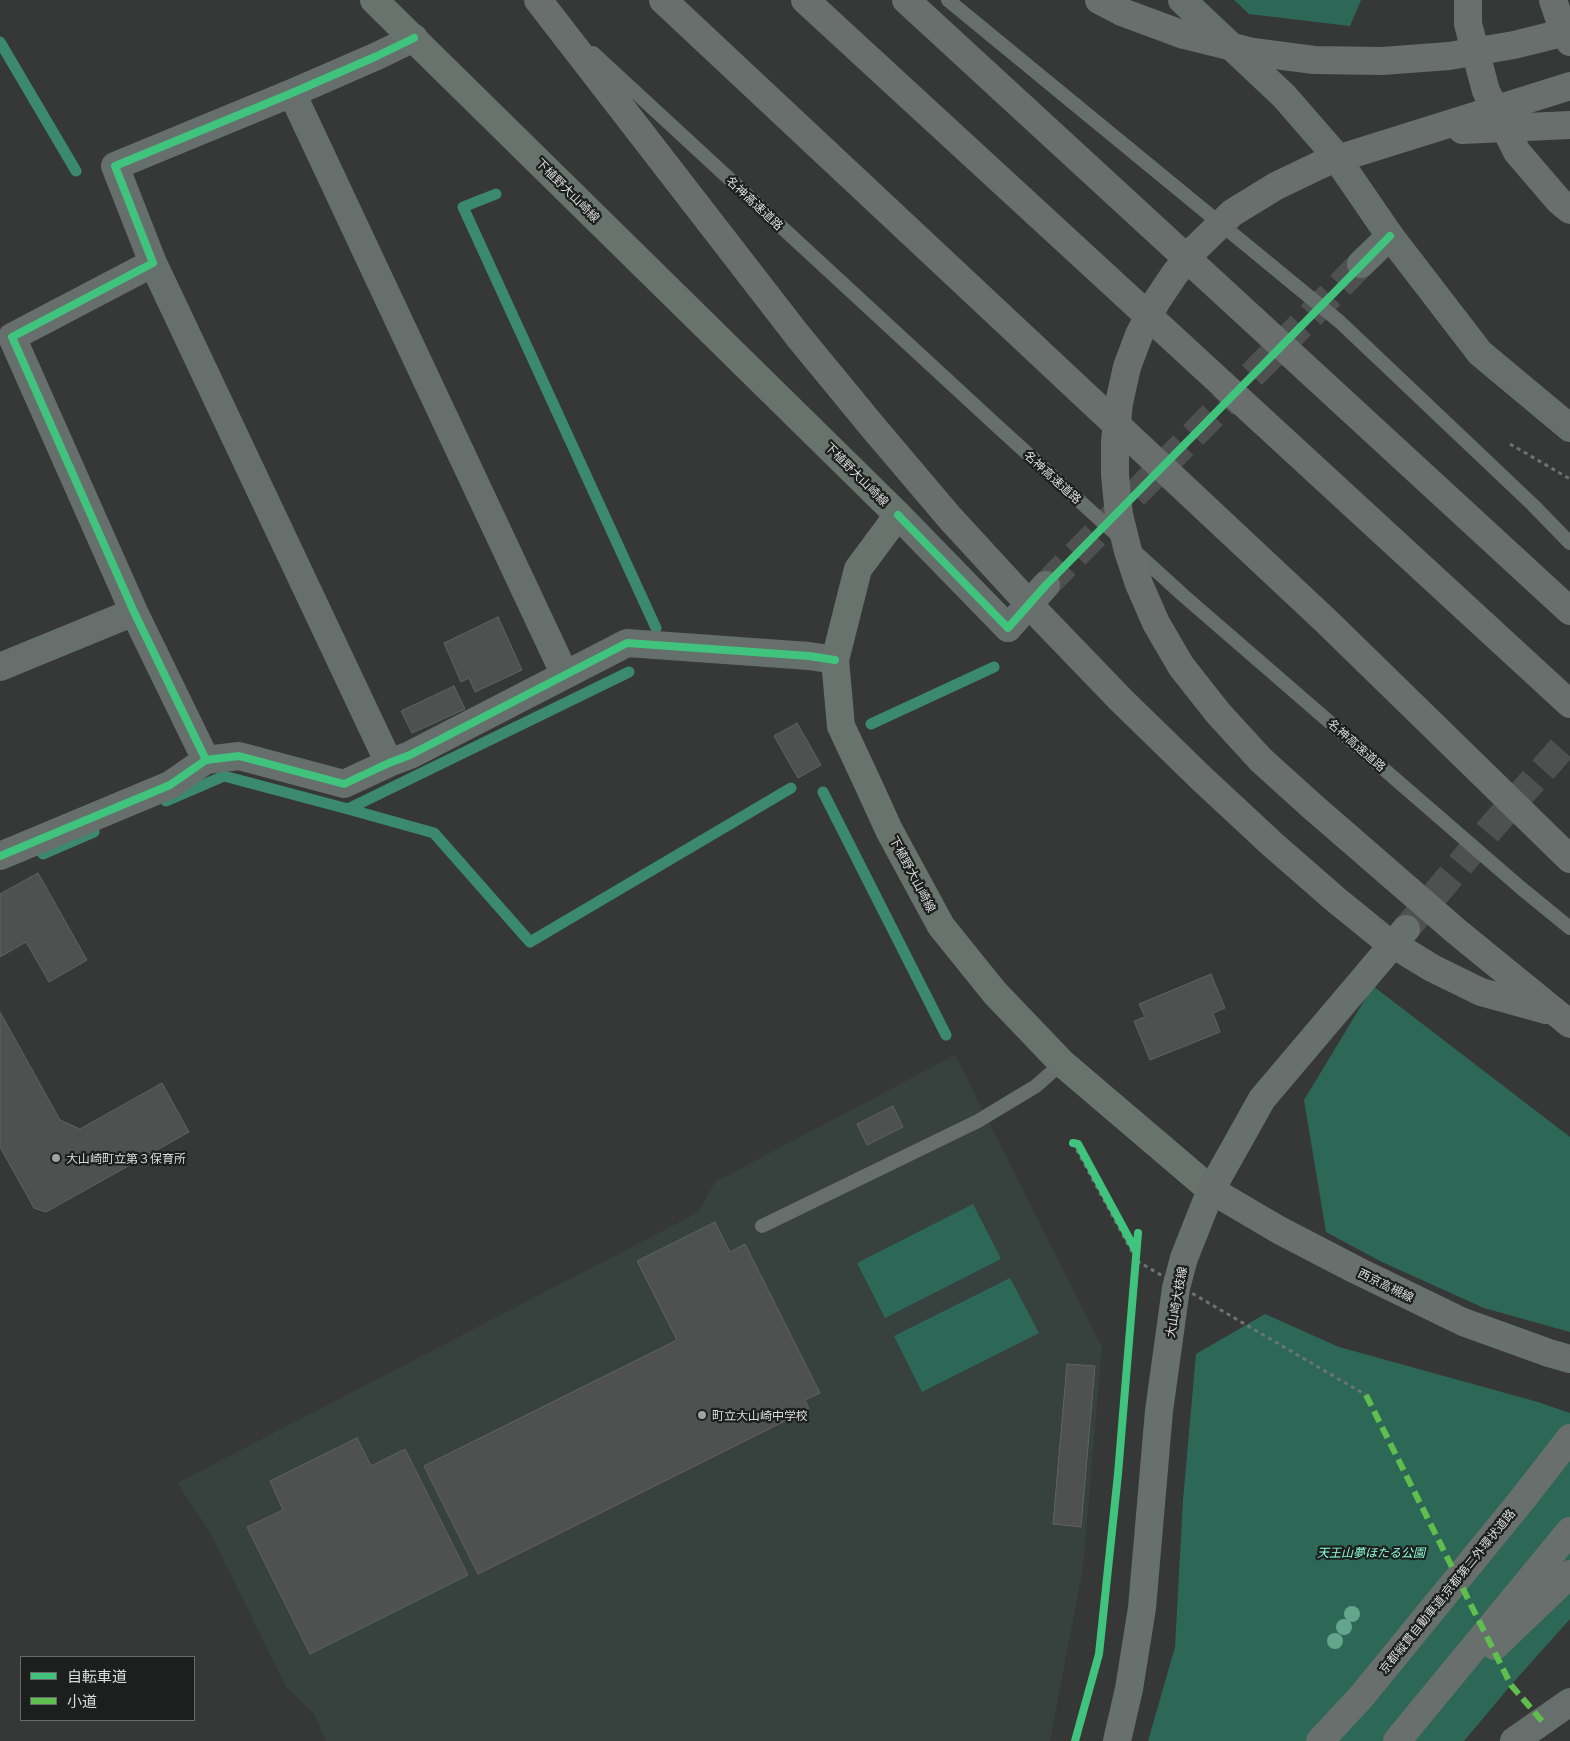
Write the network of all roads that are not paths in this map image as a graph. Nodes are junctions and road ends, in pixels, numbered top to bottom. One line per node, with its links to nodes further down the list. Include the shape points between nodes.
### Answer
1 (374, 0): 12 (main road, 下植野大山崎線)
2 (663, 0): 29 (highway)
3 (805, 0): 33 (highway)
4 (906, 0): 27 (highway)
5 (948, 0): 25 (lane, via 1340,322)
6 (1098, 0): 11 (highway, bridge, via 1184,35 1253,52 1314,60 1382,61 1449,56 1514,45)
7 (1182, 0): 19 (street, via 1284,96 1331,150)
8 (1468, 0): 18 (highway, via 1468,24 1486,91 1517,152)
9 (1553, 0): 13 (highway)
10 (544, 6): 39 (lane, 名神高速道路, via 1184,596); 41 (highway, bridge, via 798,336 872,426 944,511 1120,699 1334,899 1383,938 1432,968 1481,992 1538,1009)
11 (1570, 30)
12 (414, 38): 15 (street); 24 (main road, 下植野大山崎線)
13 (1570, 42)
14 (1570, 86): 17 (highway, bridge)
15 (292, 93): 20 (street, via 115,166); 32 (street)
16 (1570, 125): 17 (highway, bridge, via 1471,129 1418,136)
17 (1377, 146): 42 (highway, bridge, via 1324,163 1251,200 1213,230 1174,275 1139,335 1127,367 1115,442 1119,515 1139,584 1156,623 1181,666 1218,714 1261,760 1313,807)
18 (1570, 210)
19 (1390, 236): 21 (street); 23 (street, via 1480,353)
20 (154, 263): 22 (street); 35 (street)
21 (1361, 264)
22 (6, 332): 28 (street)
23 (1570, 428)
24 (898, 515): 26 (street, via 1008,628); 30 (main road, 下植野大山崎線, via 858,569)
25 (1570, 543)
26 (1046, 585)
27 (1570, 611)
28 (134, 612): 31 (street); 34 (street)
29 (1326, 620): 36 (highway); 38 (highway)
30 (835, 660): 32 (street, via 627,643); 43 (main road, 下植野大山崎線, via 841,726 889,830 941,926 995,993)
31 (0, 667)
32 (565, 676): 35 (street, via 410,755)
33 (1570, 704)
34 (206, 760): 35 (street, via 239,756 344,784); 37 (street, via 170,785)
35 (388, 763)
36 (1570, 837)
37 (0, 856)
38 (1570, 859)
39 (1570, 928)
40 (1406, 930): 44 (main road, 大山崎大枝線, via 1262,1098)
41 (1570, 1012)
42 (1570, 1024)
43 (1062, 1063): 44 (main road, 下植野大山崎線); 45 (lane, via 1036,1086 978,1121)
44 (1211, 1190): 46 (main road, 西京高槻線, via 1313,1248 1463,1322); 52 (main road, 大山崎大枝線, via 1184,1258 1176,1288 1159,1410 1142,1608)
45 (762, 1226)
46 (1570, 1359)
47 (1570, 1438): 53 (highway, 京都縦貫自動車道;京都第二外環状道路, via 1367,1689)
48 (1570, 1531): 51 (highway)
49 (1570, 1574): 51 (highway)
50 (1570, 1702): 54 (street)
51 (1399, 1739)
52 (1117, 1741)
53 (1320, 1741)
54 (1514, 1741)

